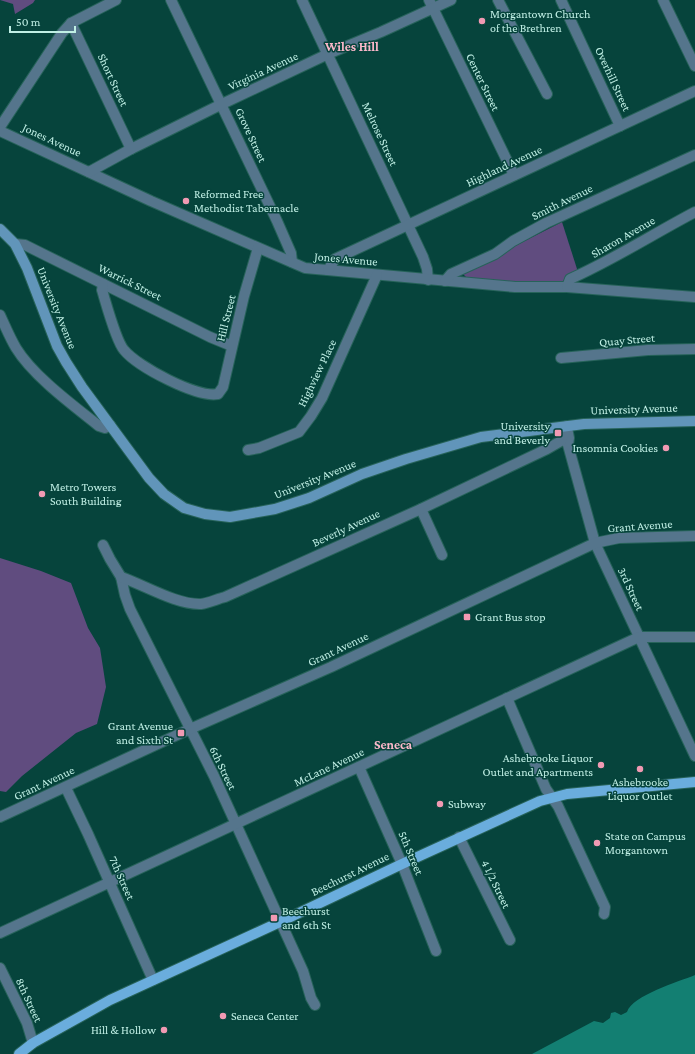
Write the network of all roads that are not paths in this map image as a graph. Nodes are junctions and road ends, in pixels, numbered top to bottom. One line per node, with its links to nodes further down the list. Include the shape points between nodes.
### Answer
1 (116, 0): 9 (street)
2 (171, 0): 14 (street, Grove Street)
3 (302, 0): 10 (street, Melrose Street)
4 (451, 0): 8 (street, Virginia Avenue)
5 (498, 0): 13 (street)
6 (561, 0): 15 (street, Overhill Street)
7 (663, 0): 11 (street)
8 (431, 4): 10 (street, Virginia Avenue); 21 (street, Center Street)
9 (71, 23): 16 (street); 18 (street, Short Street)
10 (328, 54): 14 (street, Virginia Avenue); 23 (street, Melrose Street)
11 (695, 66)
12 (695, 91): 15 (street, Highland Avenue)
13 (547, 94)
14 (222, 104): 18 (street, Virginia Avenue); 27 (street, Grove Street, via 277,221 291,253)
15 (620, 126): 21 (street, Highland Avenue)
16 (0, 127)
17 (0, 131): 20 (street, Jones Avenue)
18 (131, 149): 20 (street, Virginia Avenue)
19 (694, 158): 31 (street, Smith Avenue, via 638,180 546,223 513,241 496,254 451,274)
20 (89, 172): 26 (street, Jones Avenue)
21 (514, 175): 23 (street, Highland Avenue)
22 (695, 212): 33 (street, Sharon Avenue, via 599,266 570,279)
23 (408, 225): 28 (street, Highland Avenue, via 335,259); 30 (street, Melrose Street, via 428,269)
24 (0, 229): 25 (street, University Avenue)
25 (15, 244): 32 (street, Warrick Street, via 25,245); 40 (street, University Avenue, via 28,268 57,346)
26 (258, 248): 27 (street, Jones Avenue); 36 (street, Hill Street)
27 (292, 262): 28 (street, Jones Avenue, via 305,268)
28 (328, 270): 29 (street, Jones Avenue)
29 (377, 275): 30 (street, Jones Avenue); 42 (street, Highview Place, via 322,398 311,416 299,432)
30 (428, 280): 31 (street, Jones Avenue)
31 (444, 281): 33 (street, Jones Avenue, via 515,287)
32 (103, 284): 36 (street, Warrick Street); 36 (street, Hill Street, via 102,290 123,349 162,377 200,393 218,394 223,387)
33 (567, 287): 34 (street, Jones Avenue)
34 (695, 297)
35 (0, 315): 40 (street, via 16,349 34,370 99,426 105,428)
36 (232, 346)
37 (695, 349): 38 (street, Quay Street, via 634,351)
38 (561, 358)
39 (695, 421): 41 (street, University Avenue, via 618,422)
40 (110, 425): 41 (street, University Avenue, via 164,494 184,508 230,517 275,509 309,498 406,458 481,437)
41 (567, 426): 43 (street, Beverly Avenue, via 561,441); 45 (street, 3rd Street, via 568,445)
42 (248, 450)
43 (421, 509): 47 (street); 48 (street, Beverly Avenue, via 225,597 202,604 165,596)
44 (695, 536): 45 (street, Grant Avenue, via 619,538)
45 (595, 543): 49 (street, 3rd Street); 52 (street, Grant Avenue, via 331,667)
46 (103, 545): 48 (street, 6th Street)
47 (442, 555)
48 (121, 577): 52 (street, 6th Street, via 130,609)
49 (639, 637): 50 (street, McLane Avenue); 51 (street, McLane Avenue); 53 (street, 3rd Street)
50 (695, 637)
51 (507, 698): 54 (street, McLane Avenue); 57 (street)
52 (190, 729): 56 (street, Grant Avenue); 59 (street, 6th Street)
53 (695, 756)
54 (359, 767): 59 (street, McLane Avenue); 61 (street, 5th Street)
55 (695, 782): 57 (main road, Beechurst Avenue, via 567,794)
56 (66, 788): 58 (street, Grant Avenue); 62 (street, 7th Street)
57 (552, 798): 60 (main road, Beechurst Avenue); 63 (street, via 605,907)
58 (0, 817)
59 (235, 824): 62 (street, McLane Avenue); 64 (street, 6th Street)
60 (459, 837): 61 (main road, Beechurst Avenue); 66 (street, 4 1/2 Street)
61 (402, 864): 64 (main road, Beechurst Avenue); 67 (street, 5th Street)
62 (110, 882): 65 (street, McLane Avenue); 69 (street, 7th Street)
63 (604, 914)
64 (280, 922): 69 (main road, Beechurst Avenue); 70 (street, 6th Street, via 303,971)
65 (0, 933)
66 (510, 940)
67 (436, 951)
68 (0, 968): 71 (street, 8th Street, via 27,1023)
69 (153, 980): 71 (main road, Beechurst Avenue, via 110,1000)
70 (315, 1005)
71 (33, 1043): 72 (main road, Beechurst Avenue)
72 (18, 1054)

